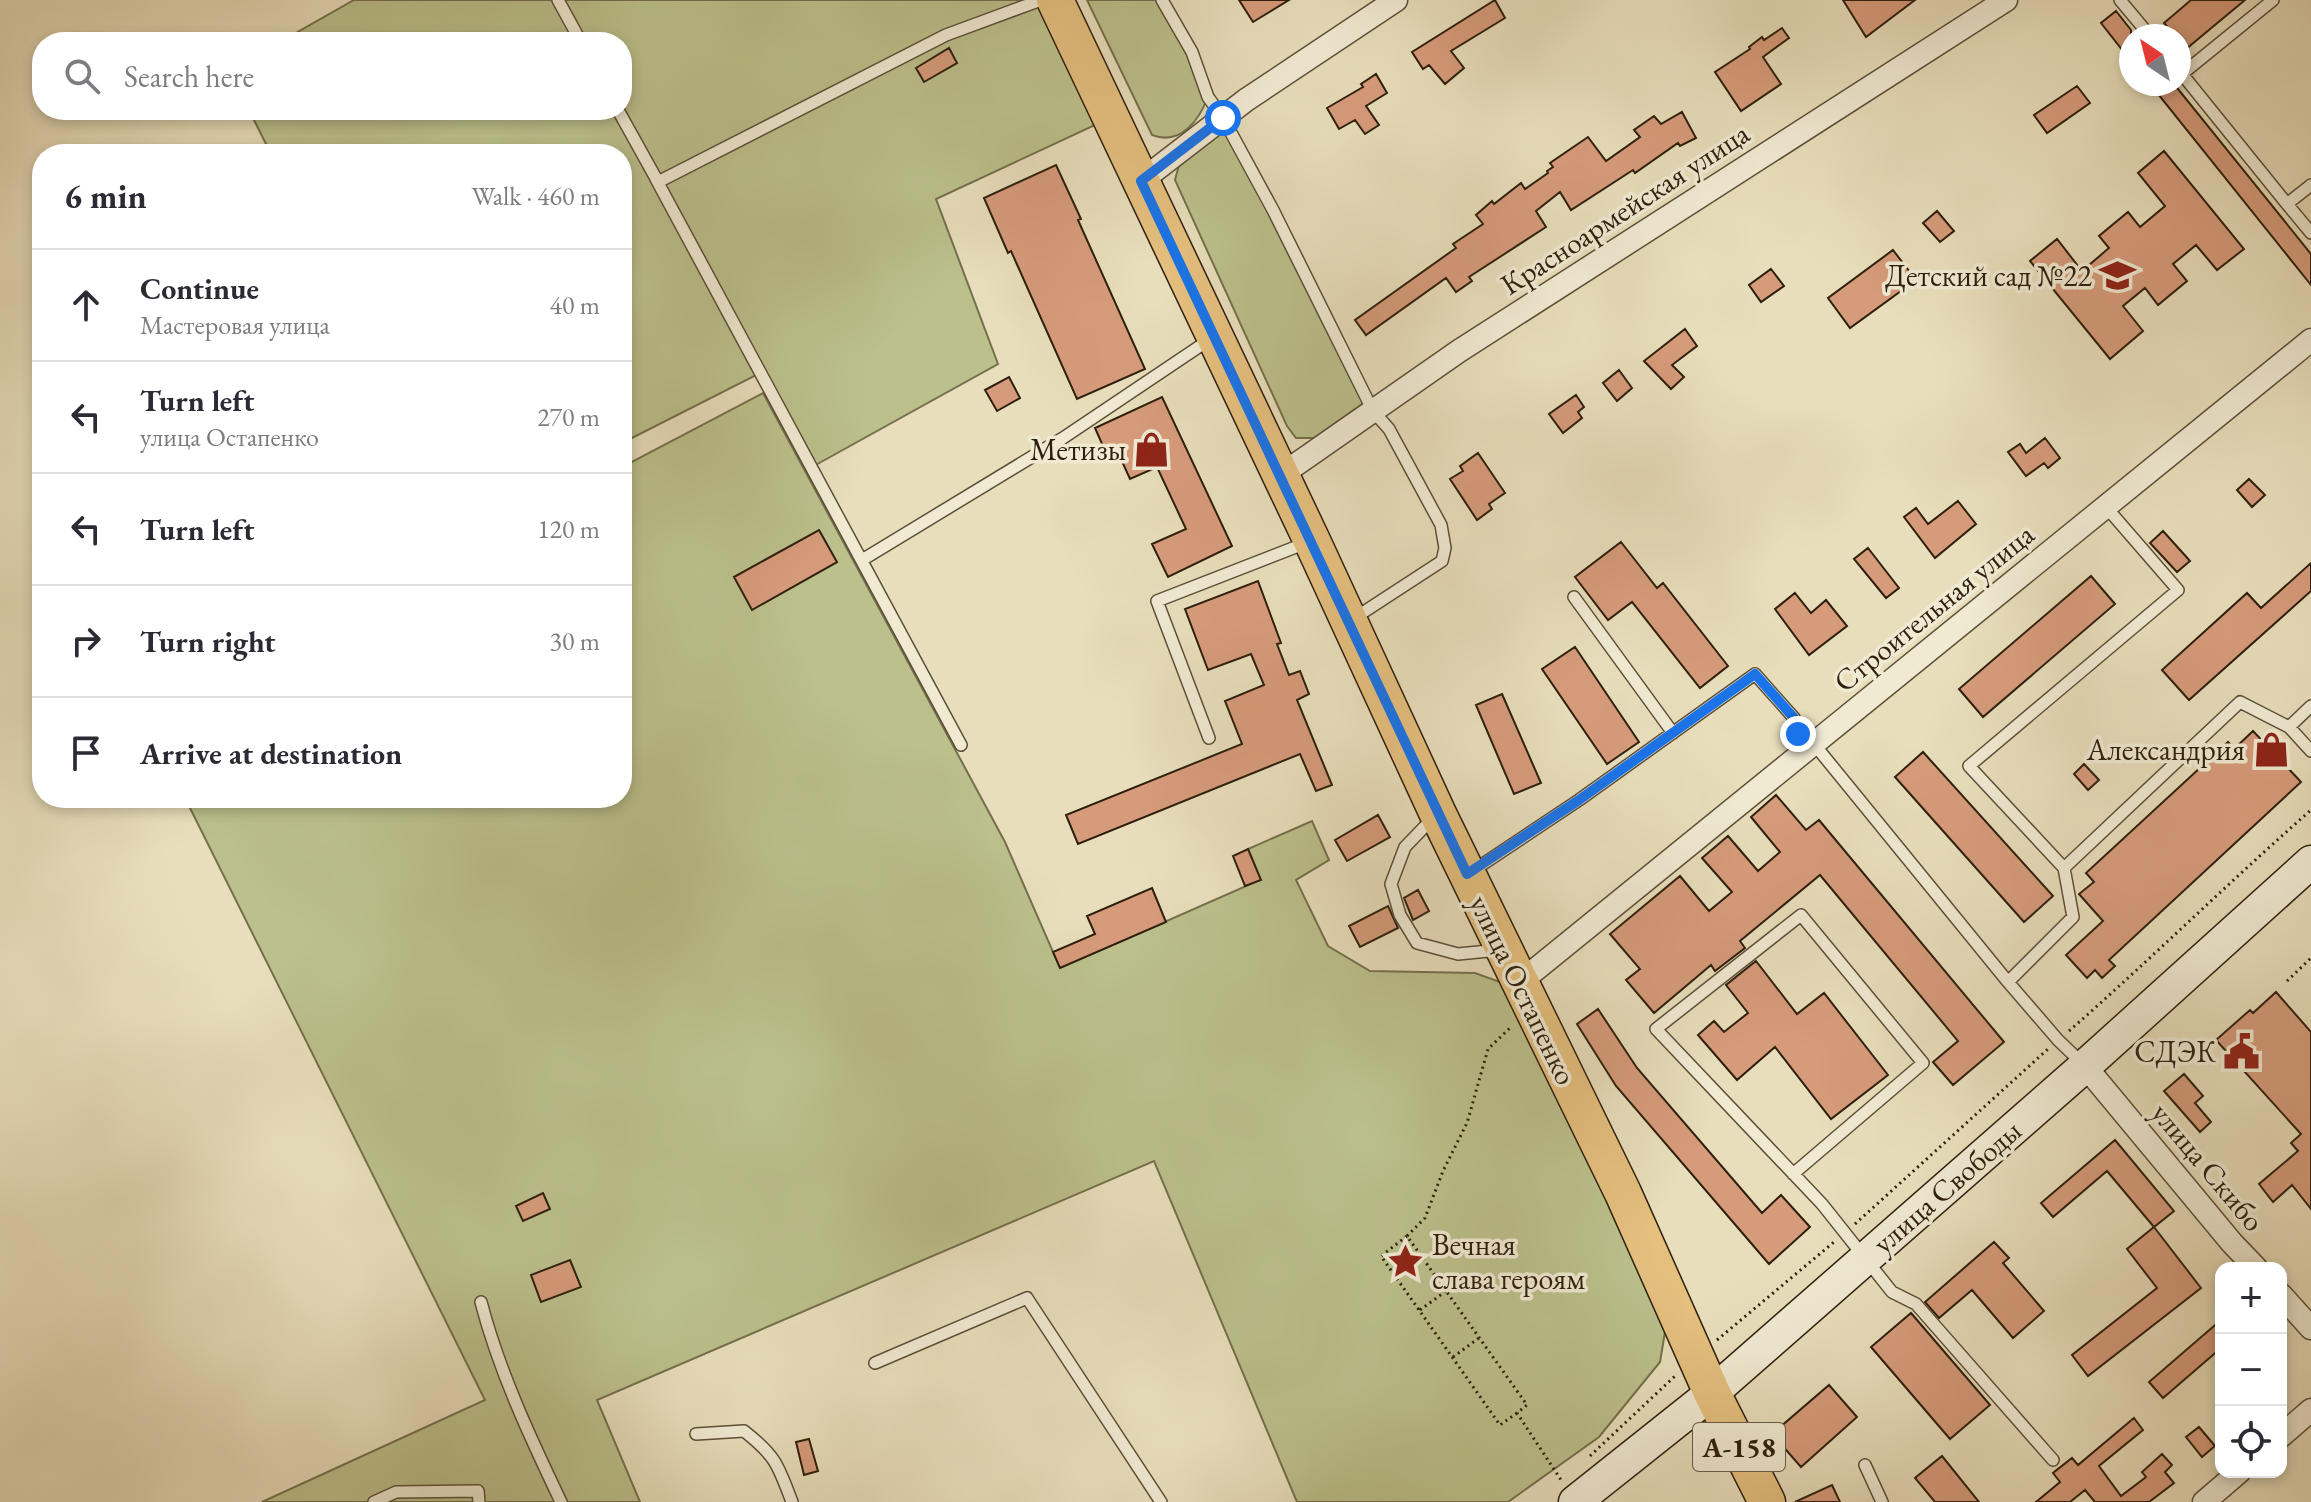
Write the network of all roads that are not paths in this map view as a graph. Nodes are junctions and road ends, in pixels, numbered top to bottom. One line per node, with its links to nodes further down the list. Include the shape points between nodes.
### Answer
1 (558, 0): 10 (lane)
2 (1041, 0): 15 (lane, via 946,35)
3 (1055, 0): 16 (main road, улица Остапенко / А-158)
4 (1162, 0): 13 (lane)
5 (1396, 0): 13 (street)
6 (2006, 0): 22 (street, Красноармейская улица)
7 (2120, 0): 9 (lane)
8 (2273, 0): 11 (lane)
9 (2140, 24)
10 (576, 32)
11 (2191, 64)
12 (2191, 86): 18 (lane)
13 (1223, 118): 16 (street); 22 (lane)
14 (624, 120): 15 (lane)
15 (656, 179): 26 (lane)
16 (1141, 181): 20 (main road, улица Остапенко / А-158)
17 (2311, 185): 18 (lane)
18 (2287, 204): 19 (lane)
19 (2311, 233)
20 (1215, 336): 23 (main road, улица Остапенко / А-158); 26 (lane, via 1051,446)
21 (2311, 340): 24 (street, Строительная улица)
22 (1373, 411): 23 (street, Красноармейская улица); 28 (lane, via 1408,461 1441,525 1445,548 1442,561)
23 (1281, 475): 25 (main road, улица Остапенко / А-158)
24 (2106, 507): 34 (street, Строительная улица); 38 (lane, via 2178,590 1969,766)
25 (1312, 541): 28 (main road, улица Остапенко / А-158); 32 (lane, via 1157,601)
26 (862, 560): 33 (lane)
27 (1574, 597): 31 (lane)
28 (1350, 621): 36 (main road, улица Остапенко / А-158)
29 (2311, 706): 30 (lane)
30 (2289, 727): 35 (lane); 38 (lane, via 2240,702)
31 (1673, 733): 34 (lane, via 1755,674 1794,718); 39 (lane)
32 (1209, 738)
33 (961, 745)
34 (1806, 750): 41 (lane); 42 (street, Строительная улица)
35 (2311, 751)
36 (1438, 814): 39 (main road, улица Остапенко / А-158); 40 (lane, via 1405,847 1391,884 1400,915 1417,943 1458,954)
37 (2311, 862): 43 (main road, улица Свободы)
38 (2064, 868): 41 (lane, via 2073,917)
39 (1467, 874): 40 (main road, улица Остапенко / А-158)
40 (1504, 949): 42 (main road, улица Остапенко / А-158)
41 (2008, 982): 43 (lane)
42 (1525, 995): 51 (main road, улица Остапенко / А-158, via 1623,1193)
43 (2085, 1066): 45 (main road, улица Свободы); 46 (street, улица Скибо)
44 (1793, 1174): 44 (lane, via 1656,1029 1801,915 1923,1063); 45 (lane)
45 (1864, 1259): 51 (main road, улица Свободы); 55 (lane, via 1892,1292 1916,1304)
46 (2250, 1262)
47 (481, 1302): 61 (lane, via 530,1438)
48 (2287, 1302): 49 (street)
49 (2311, 1328)
50 (875, 1363): 63 (lane, via 1027,1298)
51 (1712, 1393): 58 (main road, улица Свободы); 64 (main road, улица Остапенко / А-158)
52 (2311, 1410): 53 (street)
53 (2287, 1431)
54 (696, 1434): 62 (lane, via 744,1431 768,1450)
55 (2053, 1460)
56 (1865, 1465): 65 (lane)
57 (2232, 1478): 66 (street)
58 (1569, 1492)
59 (374, 1502): 60 (lane, via 396,1492 478,1491)
60 (479, 1502)
61 (561, 1502)
62 (792, 1502)
63 (1161, 1502)
64 (1767, 1502)
65 (1882, 1502)
66 (2204, 1502)

